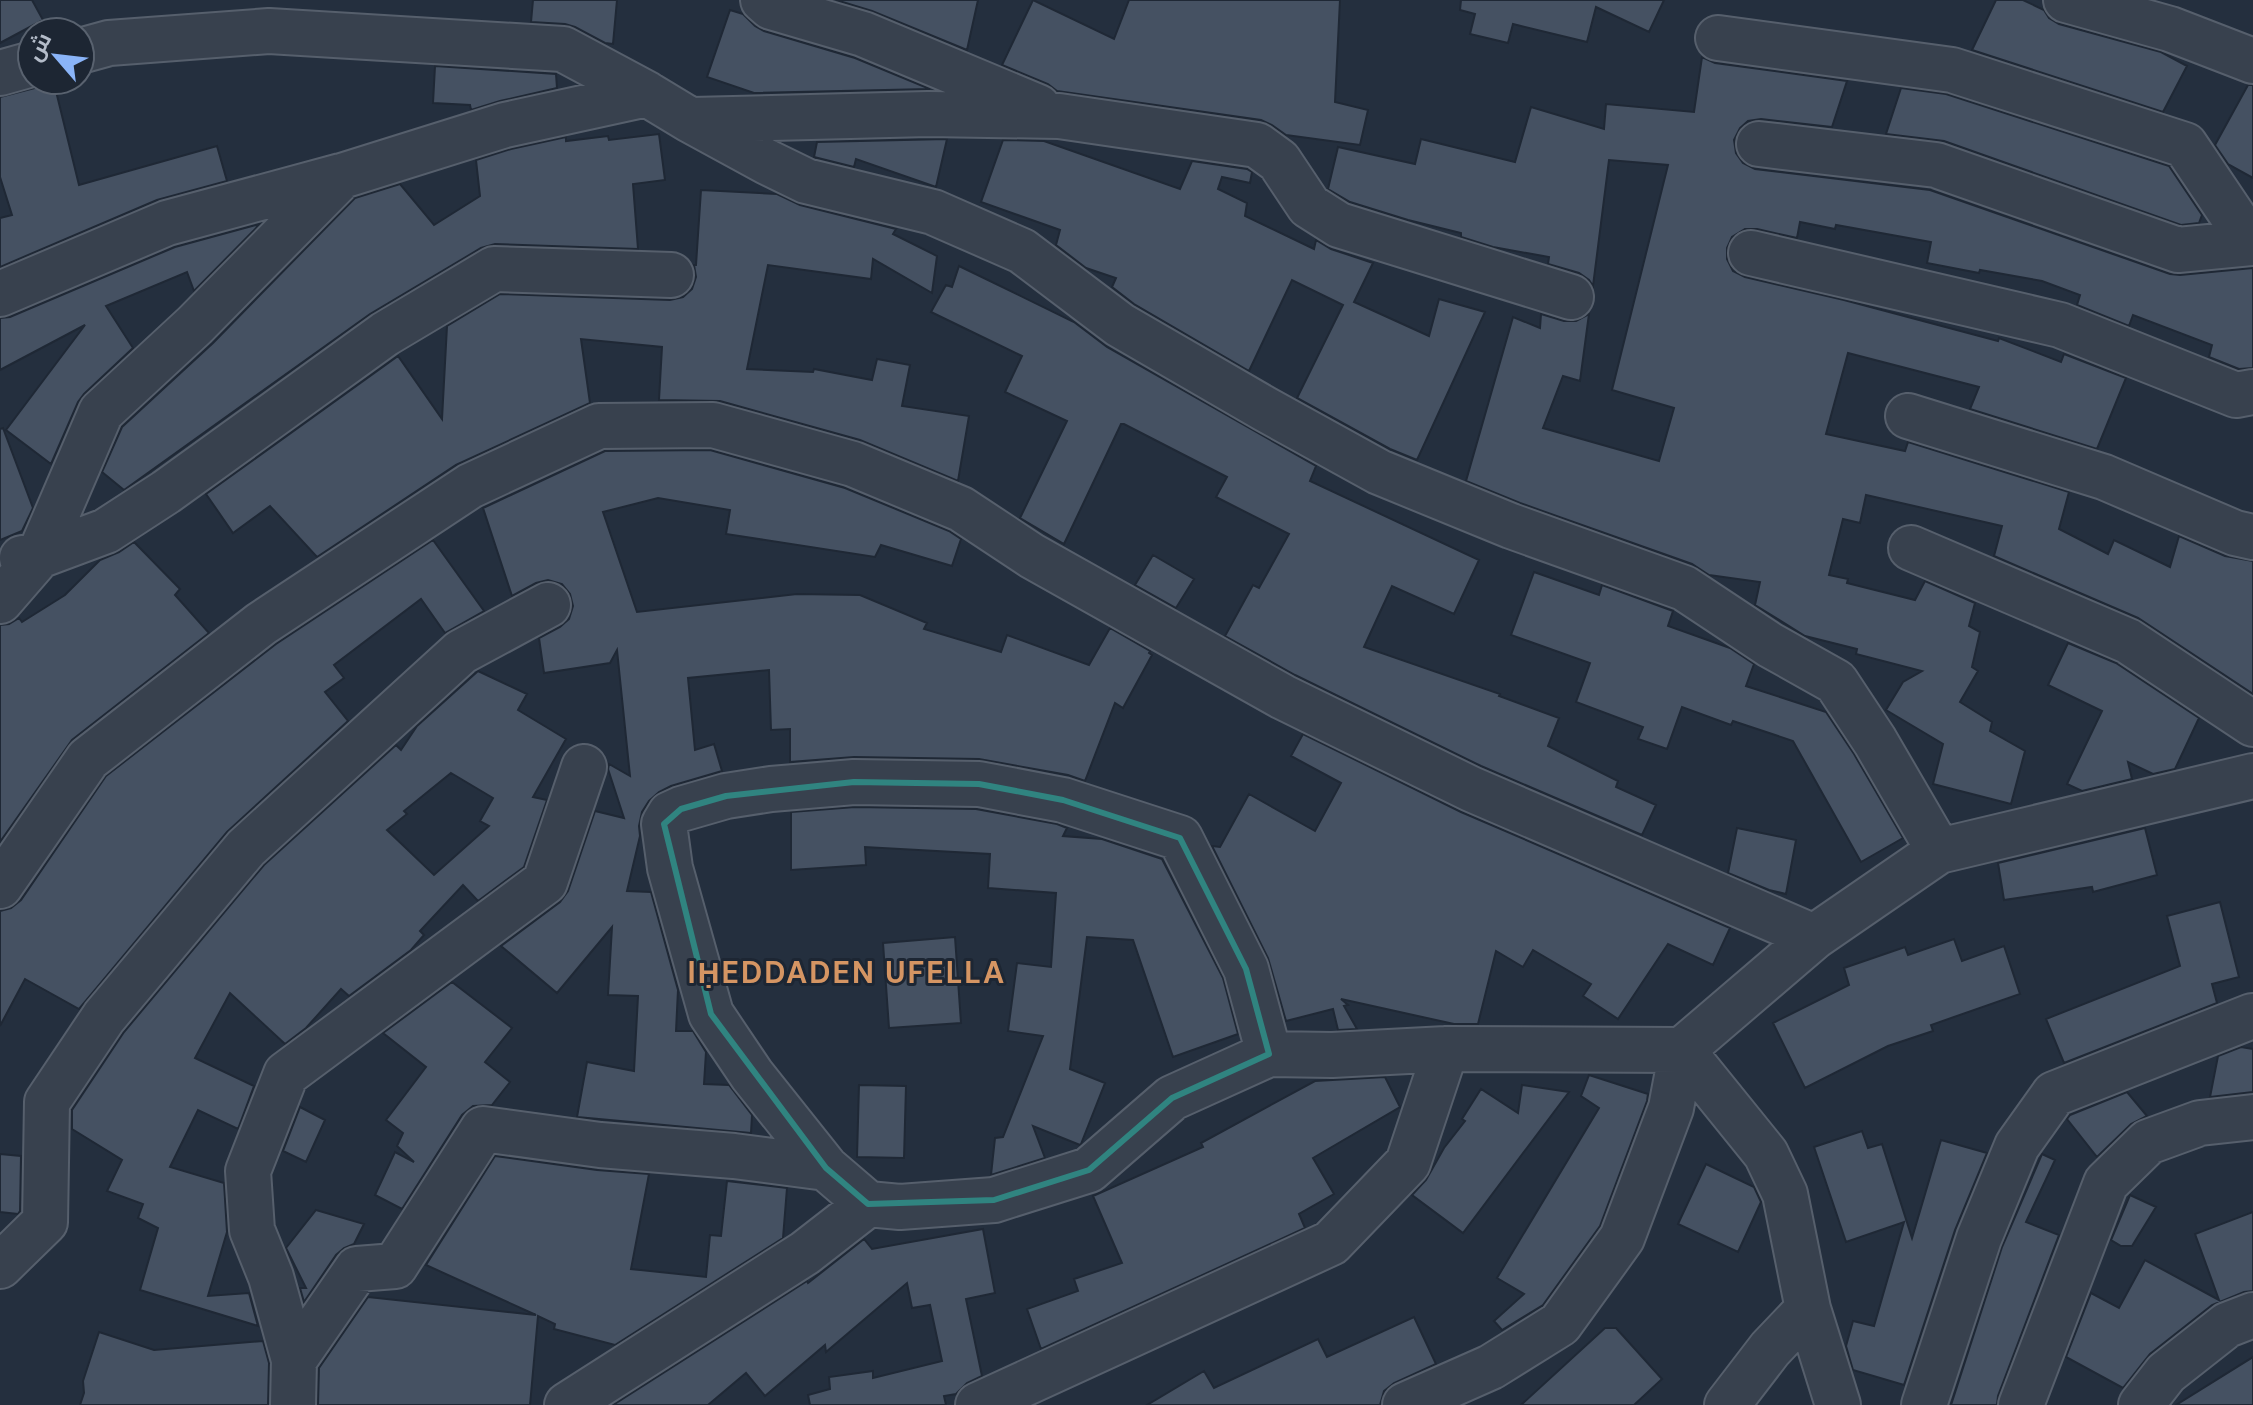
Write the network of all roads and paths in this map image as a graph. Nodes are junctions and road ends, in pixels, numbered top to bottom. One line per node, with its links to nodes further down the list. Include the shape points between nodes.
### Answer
1 (763, 0): 7 (street, via 771,7 863,34)
2 (2066, 0): 5 (street, via 2170,29)
3 (1718, 38): 11 (street, via 1952,70 2185,145)
4 (96, 47): 6 (street, via 269,31 563,49)
5 (2253, 61)
6 (647, 94): 8 (street); 10 (street, via 505,125)
7 (1059, 116): 8 (street); 15 (street, via 1257,145 1279,161 1309,206 1339,225)
8 (690, 120): 26 (street, via 806,181 933,212 1022,251 1120,325 1379,472 1684,588 1836,682)
9 (1759, 144): 11 (street, via 1936,165 2178,250)
10 (342, 176): 14 (street, via 167,223); 20 (street, via 101,412)
11 (2252, 243)
12 (1751, 253): 16 (street, via 2060,325 2236,395)
13 (671, 275): 20 (street, via 494,269 385,334 106,531)
14 (0, 294)
15 (1571, 297)
16 (2253, 392)
17 (1908, 416): 18 (street, via 2104,477)
18 (2253, 537)
19 (1911, 548): 23 (street, via 2128,641)
20 (19, 558): 21 (street)
21 (0, 601)
22 (548, 605): 36 (street, via 461,652 246,848 104,1017 47,1102 45,1222)
23 (2253, 724)
24 (584, 767): 39 (street, via 545,882 286,1074 248,1171 252,1230)
25 (2253, 776): 26 (street)
26 (1939, 851): 28 (street)
27 (0, 886): 28 (street, via 88,759 261,624 470,486 599,426 713,425 853,464 961,509 1032,556 1283,697 1471,789)
28 (1814, 937): 31 (street)
29 (2252, 1016): 46 (street, via 2054,1094 2017,1146 1979,1238)
30 (1446, 1049): 31 (street); 32 (street); 42 (street, via 1408,1163 1331,1243)
31 (1682, 1050): 37 (street, via 1766,1154 1785,1194); 43 (street, via 1671,1108 1622,1238 1560,1324 1491,1367)
32 (1269, 1054): 34 (street, via 1246,969 1180,838 1063,800 979,784 854,782 726,796 681,809 664,824 670,868 711,1014); 35 (street, via 1172,1098 1089,1170 994,1200 900,1207)
33 (2253, 1117): 47 (street, via 2200,1123 2148,1142 2106,1183)
34 (826, 1168): 35 (street); 39 (street, via 483,1129 395,1266 357,1269)
35 (868, 1204): 41 (street, via 805,1253)
36 (0, 1266)
37 (1808, 1309): 44 (street); 45 (street)
38 (2253, 1315): 48 (street, via 2227,1325 2166,1373)
39 (294, 1360): 40 (street)
40 (293, 1405)
41 (567, 1405)
42 (978, 1405)
43 (1405, 1405)
44 (1727, 1405)
45 (1838, 1405)
46 (1924, 1405)
47 (2021, 1405)
48 (2141, 1405)

